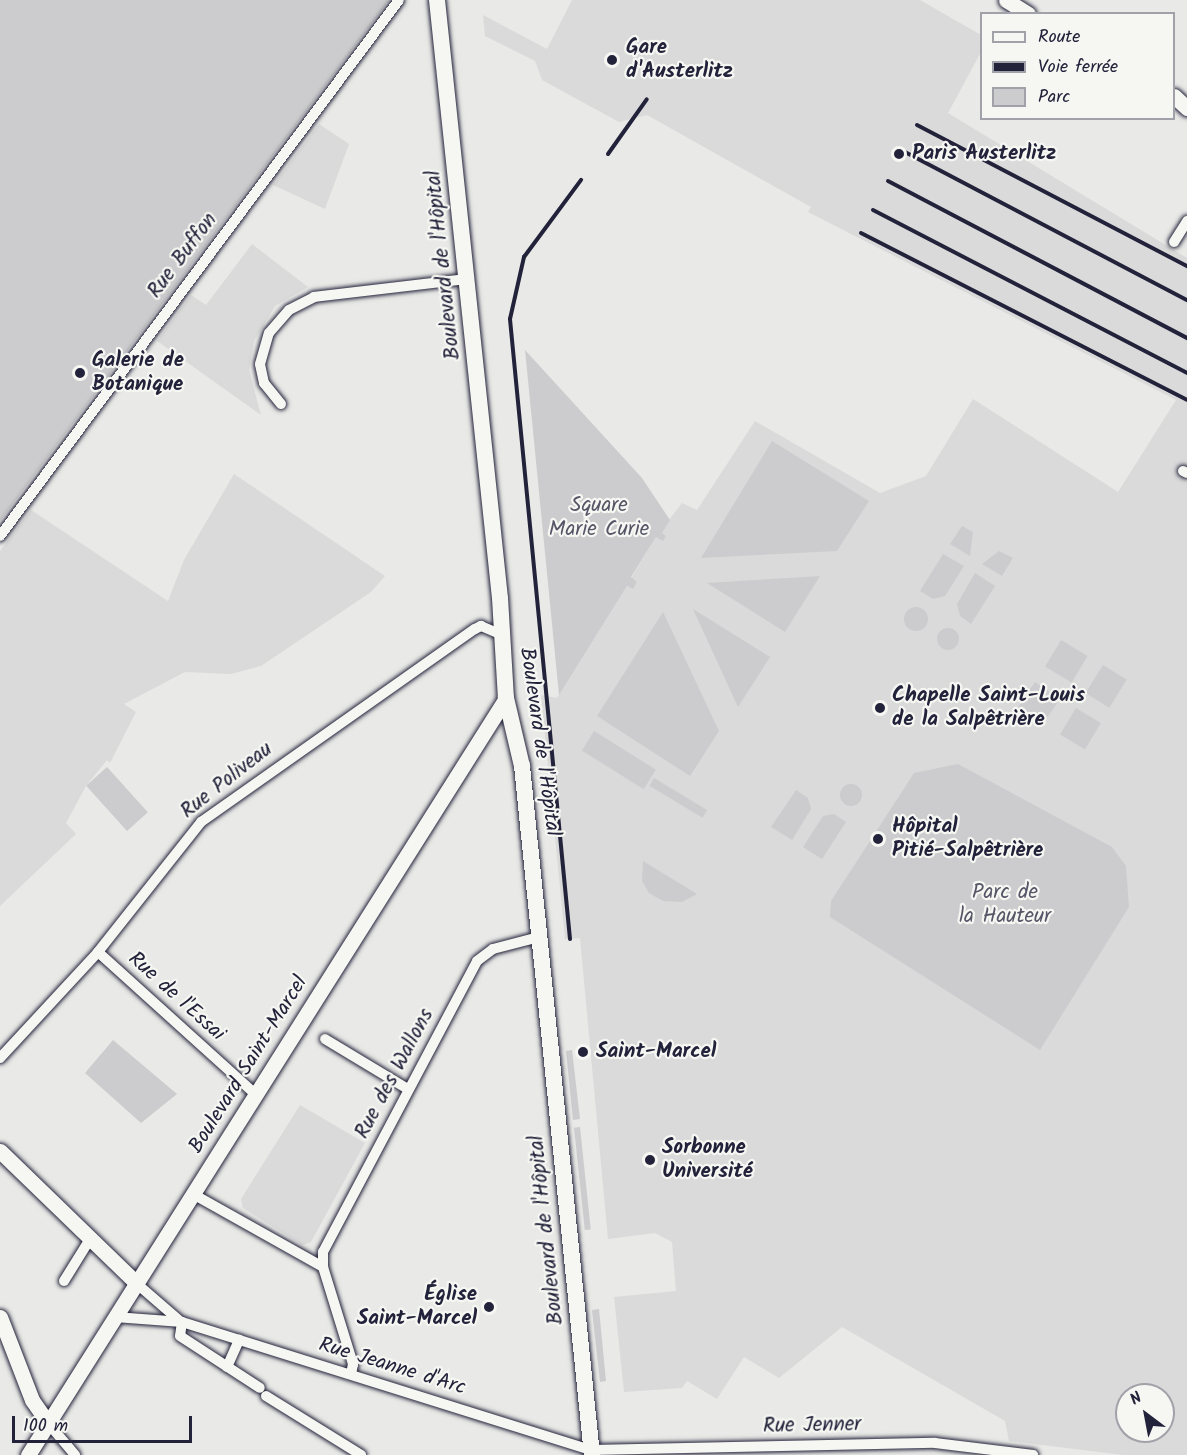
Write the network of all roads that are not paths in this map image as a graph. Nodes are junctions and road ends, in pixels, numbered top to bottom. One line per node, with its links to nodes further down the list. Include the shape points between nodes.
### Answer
1 (399, 0): 9 (street, Rue Buffon)
2 (437, 0): 7 (main road, Boulevard de l'Hôpital)
3 (1006, 0): 4 (main road)
4 (1025, 12)
5 (1187, 221): 6 (street)
6 (1174, 242)
7 (468, 279): 8 (street, via 314,297 289,310 269,333 260,364 264,382); 10 (main road, Boulevard de l'Hôpital)
8 (281, 404)
9 (0, 536)
10 (502, 635): 11 (main road, Boulevard de l'Hôpital); 13 (street, Rue Poliveau, via 481,626 230,798 175,851)
11 (506, 698): 12 (main road, Boulevard de l'Hôpital, via 522,766); 17 (main road, Boulevard Saint-Marcel)
12 (539, 937): 16 (street, Rue des Wallons, via 493,949 477,961); 33 (main road, Boulevard de l'Hôpital)
13 (98, 952): 15 (street, Rue Poliveau); 17 (street, Rue de l'Essai)
14 (326, 1039): 16 (street)
15 (0, 1058)
16 (408, 1089): 21 (street, Rue des Wallons, via 324,1252)
17 (256, 1095): 19 (main road, Boulevard Saint-Marcel)
18 (0, 1150): 20 (main road)
19 (193, 1194): 21 (street); 23 (main road, Boulevard Saint-Marcel)
20 (90, 1239): 22 (street); 23 (main road)
21 (323, 1267): 29 (street, via 353,1364)
22 (64, 1281)
23 (136, 1283): 25 (main road, Boulevard Saint-Marcel); 26 (street, Rue Jeanne d'Arc)
24 (0, 1317): 30 (main road, via 32,1400)
25 (115, 1317): 26 (street, Rue Jeanne d'Arc); 30 (main road, Boulevard Saint-Marcel)
26 (182, 1322): 27 (street, Rue Jeanne d'Arc); 28 (street, via 180,1336)
27 (239, 1340): 28 (street); 29 (street, Rue Jeanne d'Arc)
28 (227, 1367): 32 (street)
29 (351, 1374): 33 (street, Rue Jeanne d'Arc)
30 (48, 1423): 34 (main road, Boulevard Saint-Marcel); 35 (street)
31 (754, 1450): 33 (street, Rue Jenner); 37 (street, Rue Jenner, via 936,1443)
32 (347, 1451): 36 (street)
33 (593, 1453)
34 (28, 1455)
35 (75, 1455)
36 (362, 1455)
37 (1033, 1455)

